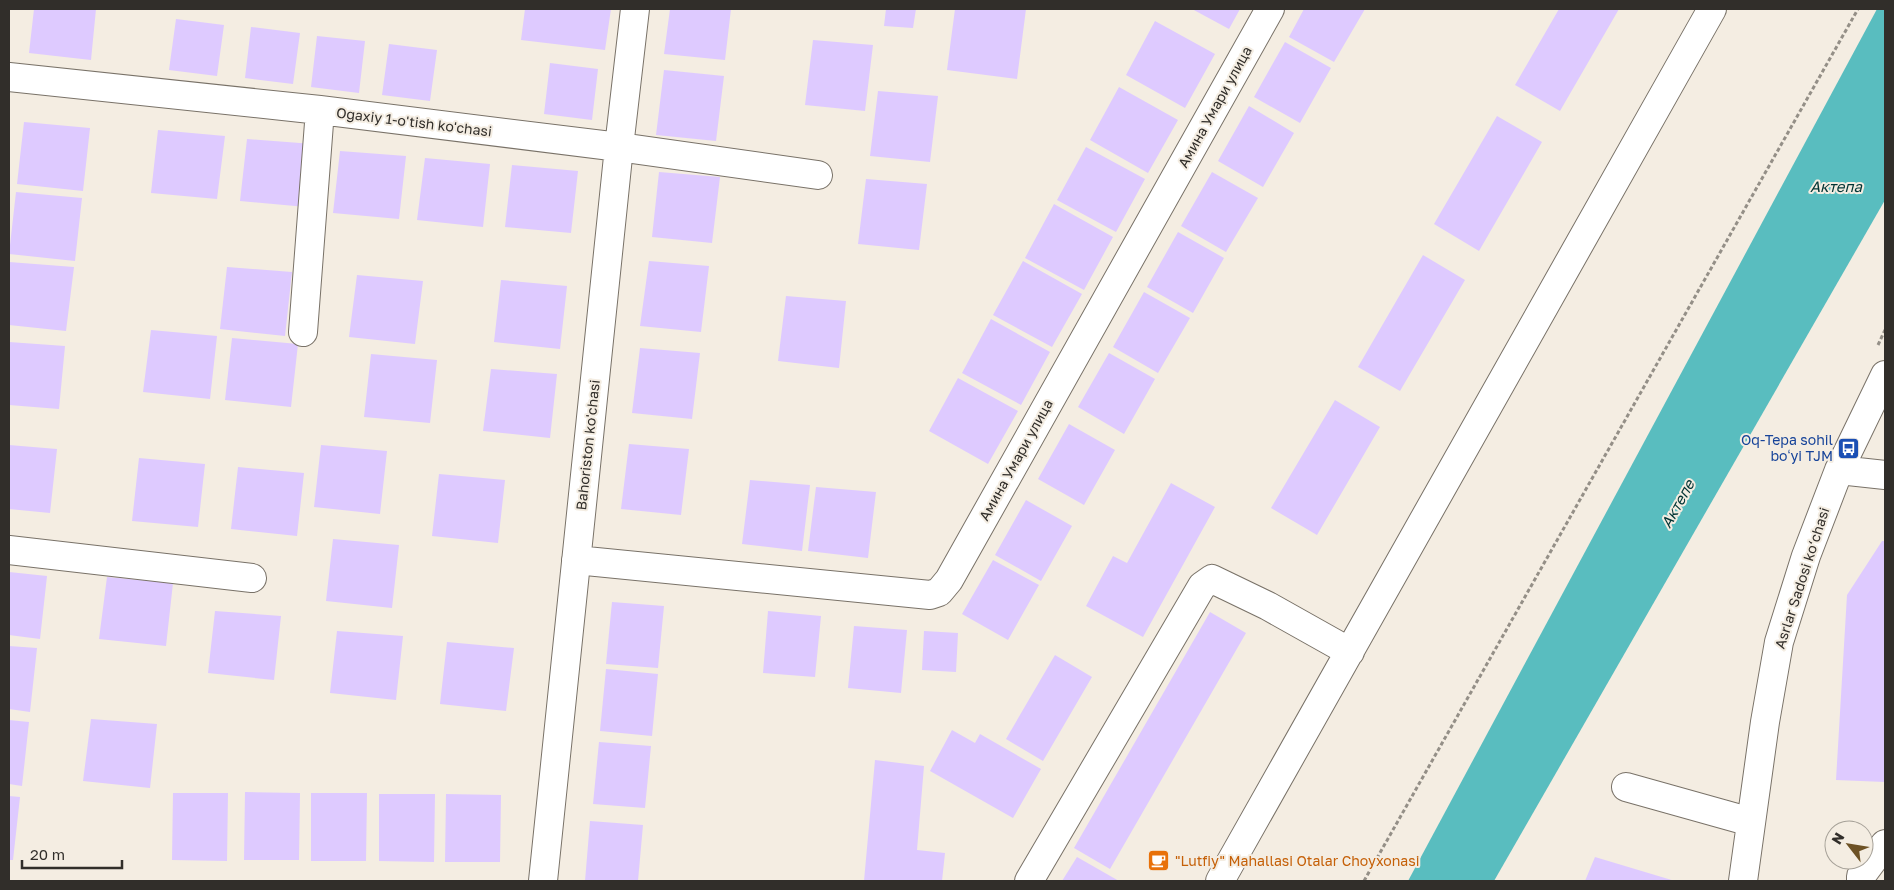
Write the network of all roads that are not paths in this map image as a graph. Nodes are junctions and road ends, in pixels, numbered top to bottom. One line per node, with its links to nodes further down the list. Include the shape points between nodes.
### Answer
1 (635, 9): 6 (street, Bahoriston ko'chasi)
2 (1270, 9): 14 (street, Амина Умари улица, via 949,580 939,592 930,595)
3 (1711, 9): 16 (street)
4 (9, 77): 5 (street, Ogaxiy 1-o'tish ko'chasi)
5 (320, 110): 6 (street, Ogaxiy 1-o'tish ko'chasi); 8 (street)
6 (619, 148): 7 (street, Ogaxiy 1-o'tish ko'chasi); 14 (street, Bahoriston ko'chasi)
7 (818, 175)
8 (303, 332)
9 (1885, 375): 10 (street, Asrlar Sadosi ko‘chasi)
10 (1873, 426): 11 (street, Asrlar Sadosi ko‘chasi)
11 (1839, 470): 12 (street); 18 (street, Asrlar Sadosi ko‘chasi, via 1806,556 1779,642)
12 (1885, 475)
13 (9, 550): 15 (street)
14 (576, 560): 20 (street, Bahoriston ko'chasi)
15 (252, 578)
16 (1350, 652): 21 (street, via 1212,579 1202,586); 22 (street)
17 (1626, 787): 18 (street)
18 (1751, 822): 23 (street, Asrlar Sadosi ko‘chasi)
19 (1885, 844): 24 (street, via 1861,876)
20 (543, 881)
21 (1029, 881)
22 (1220, 881)
23 (1743, 881)
24 (1861, 881)

